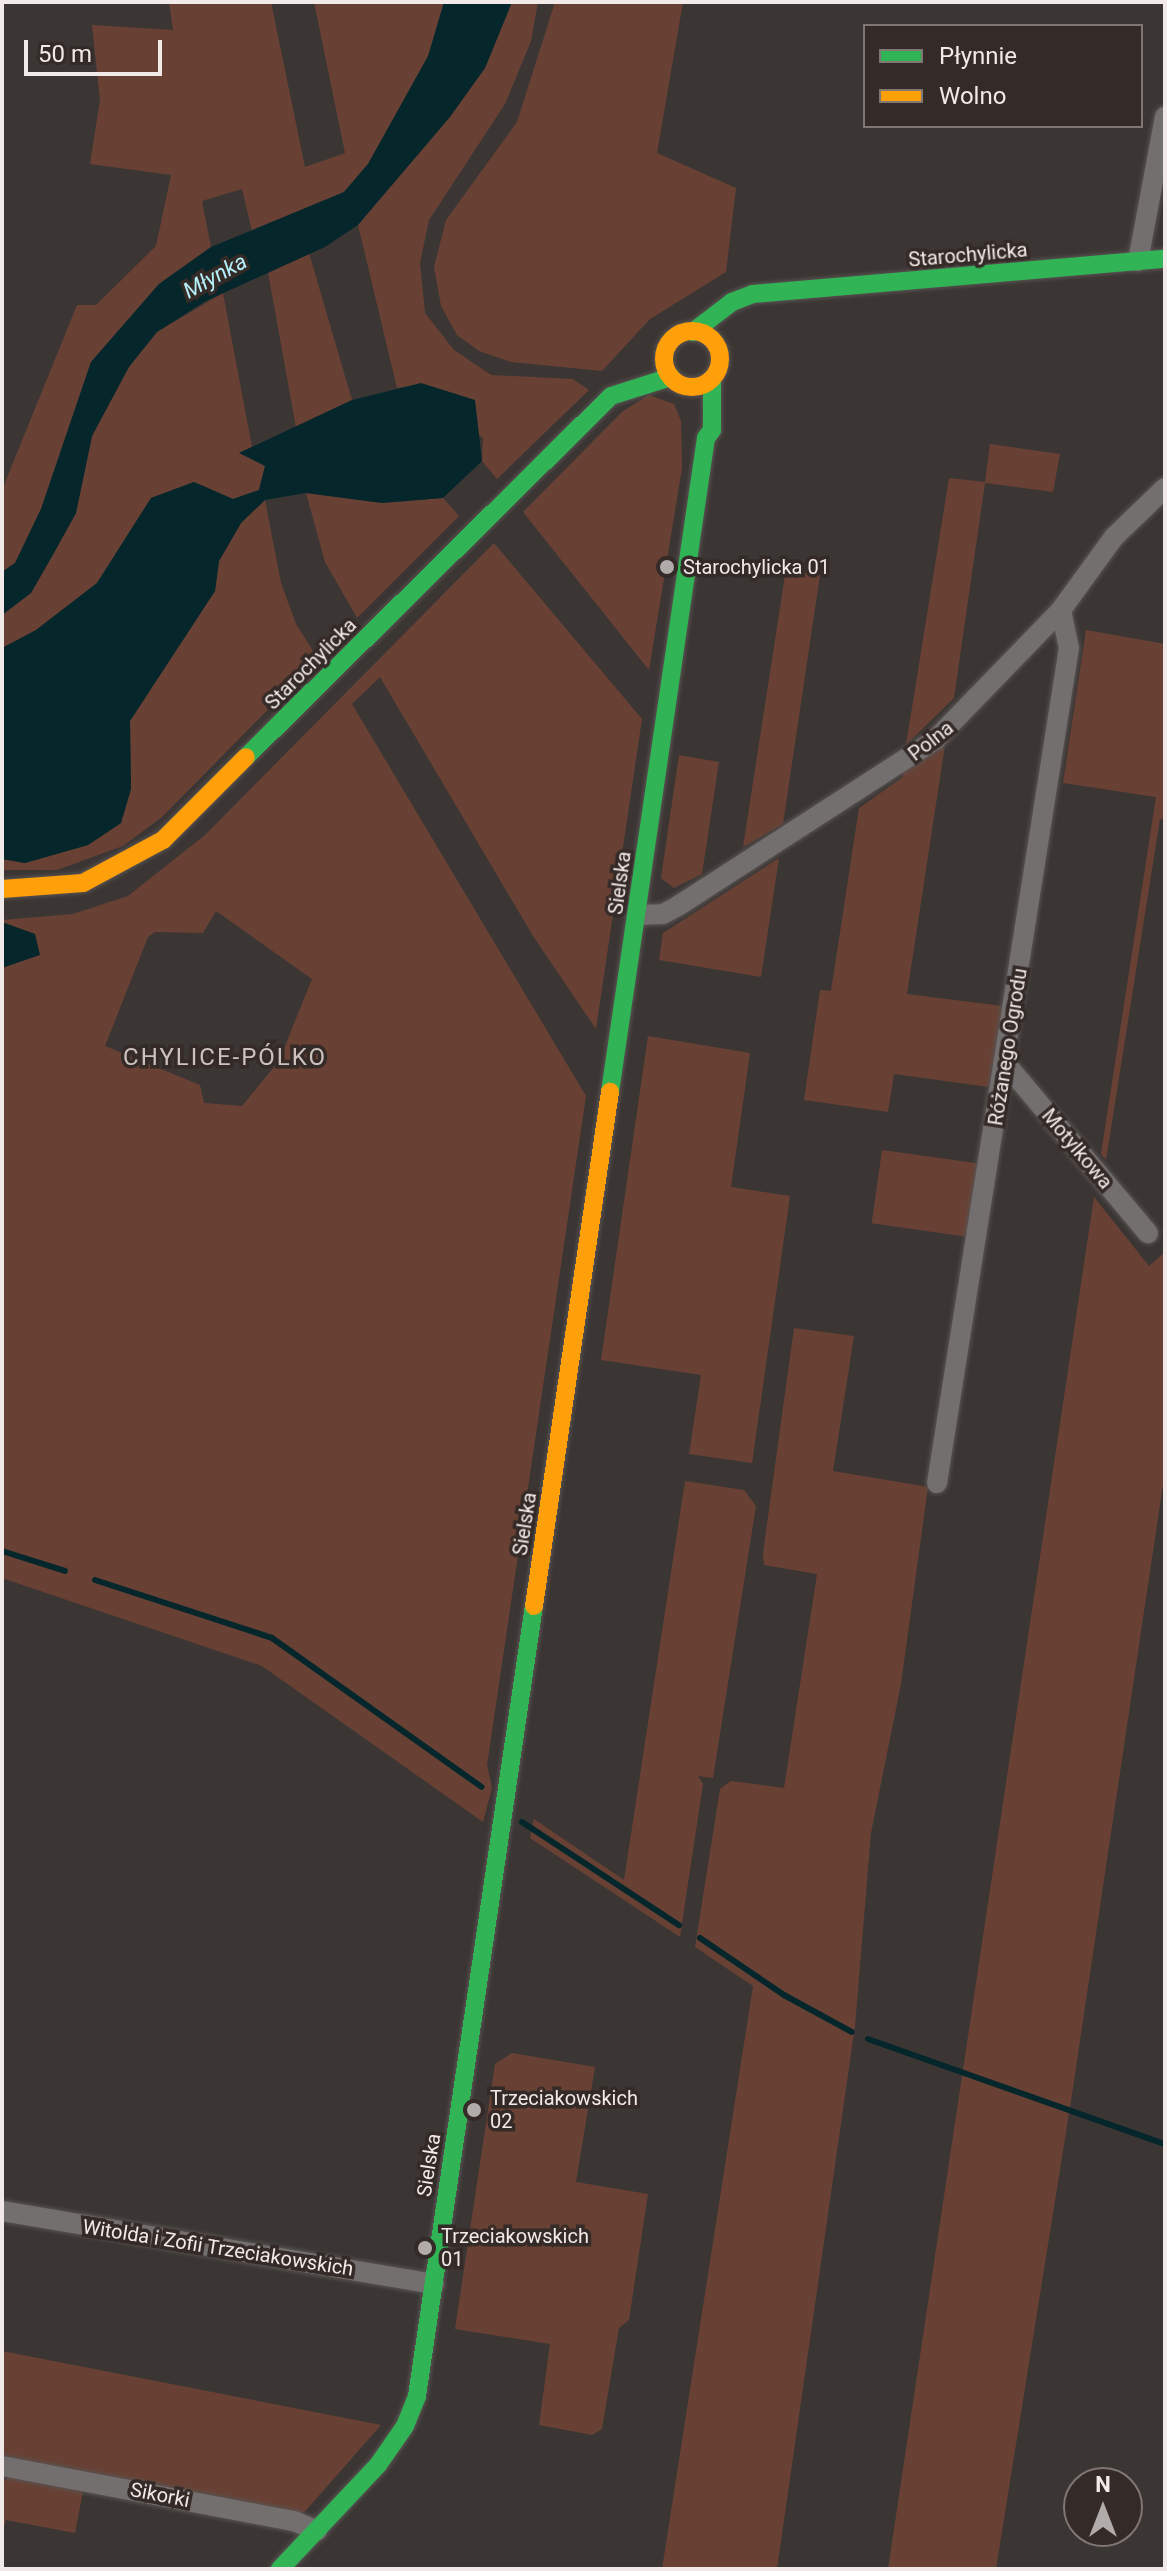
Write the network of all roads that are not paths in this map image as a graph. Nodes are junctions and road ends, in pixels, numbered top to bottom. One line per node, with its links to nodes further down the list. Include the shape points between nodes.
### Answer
1 (1165, 117): 3 (street)
2 (1165, 259): 3 (street, Starochylicka)
3 (1138, 261): 4 (street, Starochylicka)
4 (776, 294): 5 (street, Starochylicka, via 753,294 732,302); 6 (street, Starochylicka, via 738,314)
5 (693, 332): 6 (street, via 711,339); 7 (street, Starochylicka, via 675,337)
6 (718, 349): 8 (street, Starochylicka, via 720,362)
7 (650, 359): 9 (street); 10 (street, Starochylicka, via 615,383)
8 (712, 379): 9 (street, Starochylicka); 11 (street, Sielska, via 713,424)
9 (677, 382): 10 (street, Starochylicka); 11 (street)
10 (611, 396): 14 (street, Starochylicka, via 180,826 114,871 83,883)
11 (706, 438): 15 (street, Sielska)
12 (1165, 488): 13 (street, Polna, via 1114,537)
13 (1061, 610): 15 (street, Polna, via 935,740 678,906 663,914); 16 (street, Różanego Ogrodu, via 1069,648)
14 (2, 889)
15 (638, 915): 20 (street, Sielska)
16 (1006, 1064): 17 (street, Motylkowa); 18 (street, Różanego Ogrodu)
17 (1148, 1233)
18 (937, 1483)
19 (2, 2211): 20 (street, Witolda i Zofii Trzeciakowskich)
20 (434, 2284): 22 (street, Sielska, via 417,2396 405,2426 378,2465)
21 (2, 2466): 22 (street, Sikorki, via 294,2521)
22 (317, 2531): 23 (street, Sielska)
23 (280, 2569)

